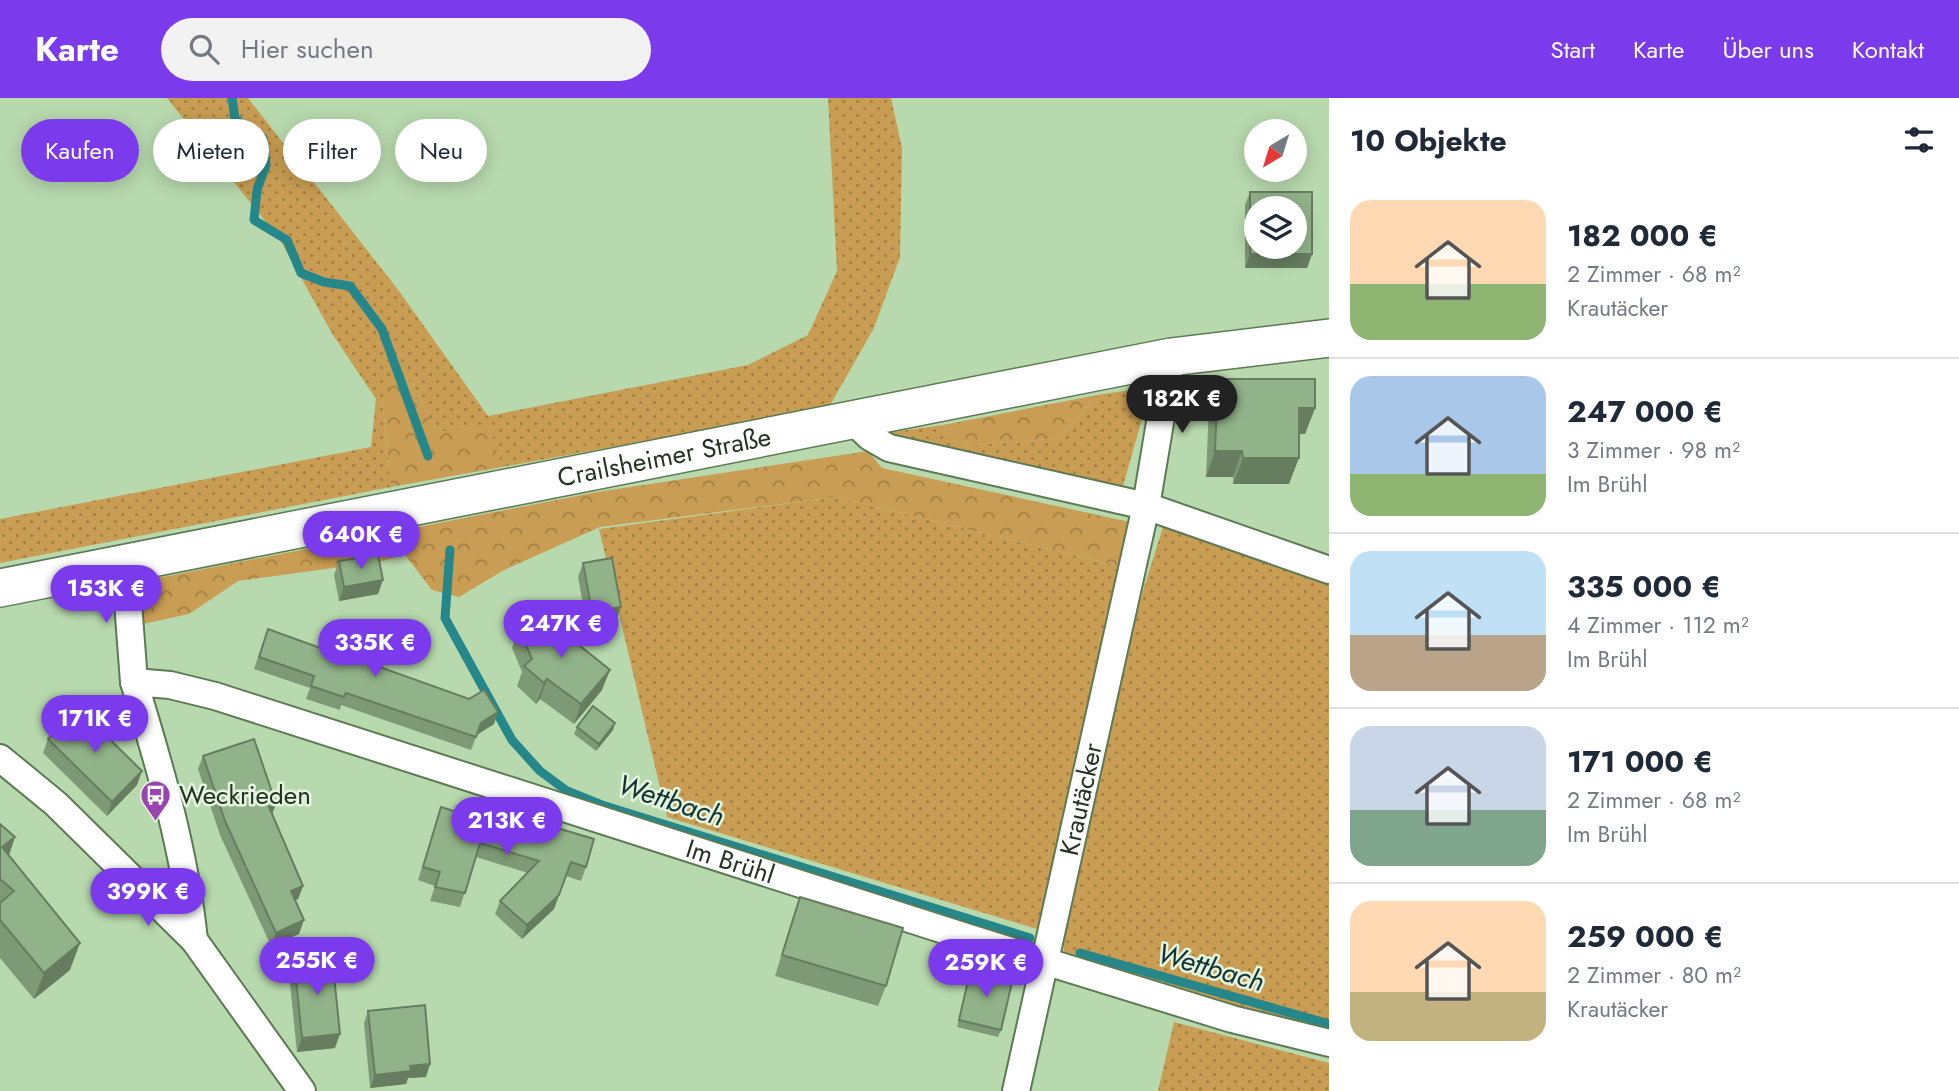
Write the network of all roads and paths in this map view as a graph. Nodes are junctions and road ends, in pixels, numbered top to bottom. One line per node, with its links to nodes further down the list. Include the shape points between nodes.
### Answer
1 (1329, 338): 2 (main road, Crailsheimer Straße)
2 (1171, 357): 3 (main road, Crailsheimer Straße); 4 (street, Krautäcker)
3 (852, 420): 4 (street, via 889,448); 5 (main road, Crailsheimer Straße)
4 (1146, 506): 6 (street); 11 (street, Krautäcker)
5 (125, 563): 7 (main road, Crailsheimer Straße); 8 (street)
6 (1329, 570)
7 (0, 588)
8 (134, 682): 10 (street, via 166,787 190,896); 11 (street, Im Brühl, via 215,696)
9 (0, 758): 10 (street, via 56,804)
10 (194, 940): 13 (street)
11 (1046, 960): 12 (street, Im Brühl, via 1232,1019); 14 (street, Krautäcker)
12 (1329, 1043)
13 (302, 1091)
14 (1016, 1091)

